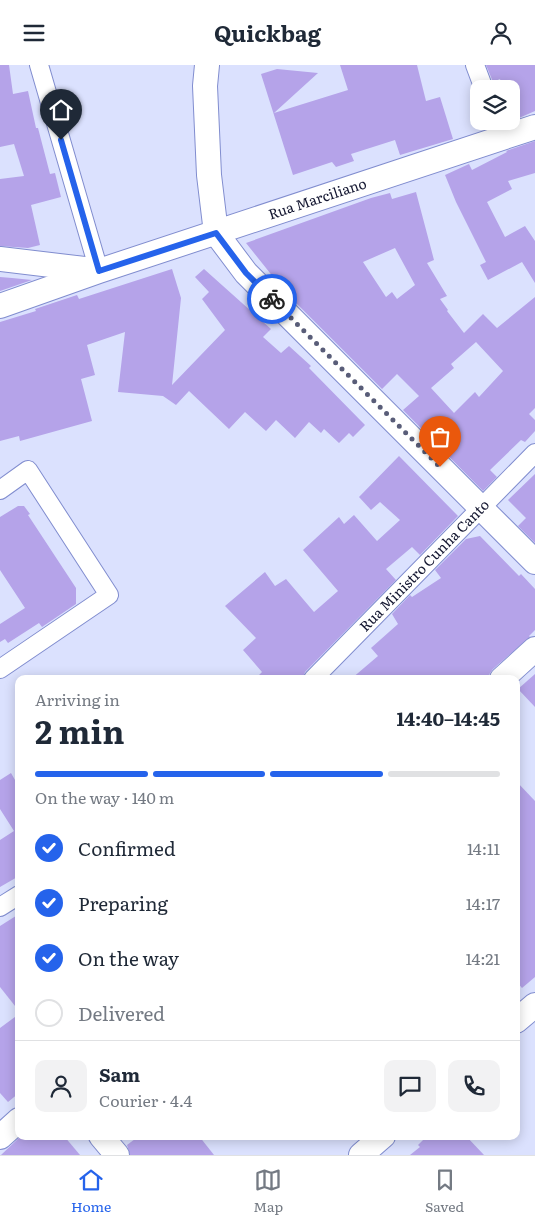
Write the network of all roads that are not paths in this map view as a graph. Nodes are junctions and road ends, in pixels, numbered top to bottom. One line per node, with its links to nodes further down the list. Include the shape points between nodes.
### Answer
1 (39, 65): 10 (street)
2 (206, 65): 8 (street, via 210,175)
3 (475, 65): 4 (street)
4 (481, 80)
5 (535, 127): 6 (street, Rua Marciliano)
6 (520, 128)
7 (499, 130): 8 (street, Rua Marciliano)
8 (216, 233): 10 (street, Rua Marciliano); 14 (street, via 246,273)
9 (0, 259): 10 (street)
10 (99, 271): 11 (street, Rua Marciliano)
11 (0, 306)
12 (535, 453): 14 (street, Rua Ministro Cunha Canto)
13 (0, 490): 17 (street, via 28,470 109,595)
14 (481, 509): 15 (street); 18 (street, Rua Ministro Cunha Canto)
15 (535, 562)
16 (535, 649): 19 (street)
17 (0, 669)
18 (317, 675)
19 (506, 675)
20 (15, 898): 21 (street)
21 (0, 907)
22 (535, 1005): 23 (street)
23 (520, 1018)
24 (15, 1124): 25 (street)
25 (0, 1137)
26 (104, 1140): 28 (street)
27 (378, 1140): 29 (street)
28 (117, 1155)
29 (361, 1155)

